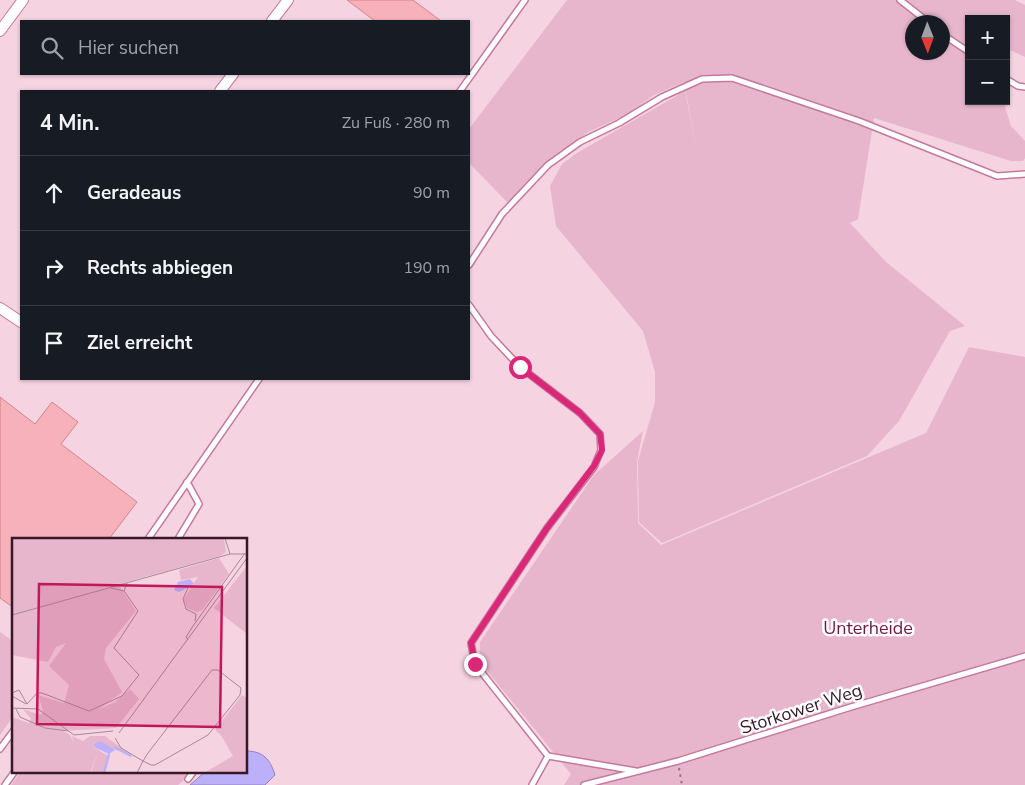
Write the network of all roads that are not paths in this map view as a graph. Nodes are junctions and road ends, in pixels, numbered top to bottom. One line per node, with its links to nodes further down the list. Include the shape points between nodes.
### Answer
1 (24, 0): 7 (street)
2 (288, 0): 6 (street)
3 (525, 0): 14 (lane)
4 (900, 0): 5 (lane)
5 (919, 15)
6 (273, 20)
7 (0, 31)
8 (950, 39): 9 (lane)
9 (965, 49)
10 (232, 75): 13 (street)
11 (1010, 81): 12 (lane)
12 (1025, 87)
13 (221, 90)
14 (461, 90)
15 (1025, 174): 16 (lane, via 997,176 859,121 732,78 702,79 580,142 548,166 502,214)
16 (470, 263)
17 (470, 306): 27 (lane, via 491,336 520,367 580,413 600,434 602,450 594,466 547,528 471,643 475,664)
18 (0, 308): 19 (street)
19 (20, 321)
20 (258, 380): 21 (lane)
21 (187, 482): 22 (lane); 23 (lane, via 199,504)
22 (149, 538)
23 (179, 538)
24 (1025, 656): 30 (lane, Storkower Weg)
25 (12, 733): 26 (lane)
26 (0, 749)
27 (548, 756): 30 (lane); 33 (lane)
28 (14, 772): 32 (lane)
29 (193, 772): 31 (lane)
30 (638, 772): 34 (lane, Storkower Weg)
31 (188, 779)
32 (5, 785)
33 (532, 785)
34 (584, 785)

